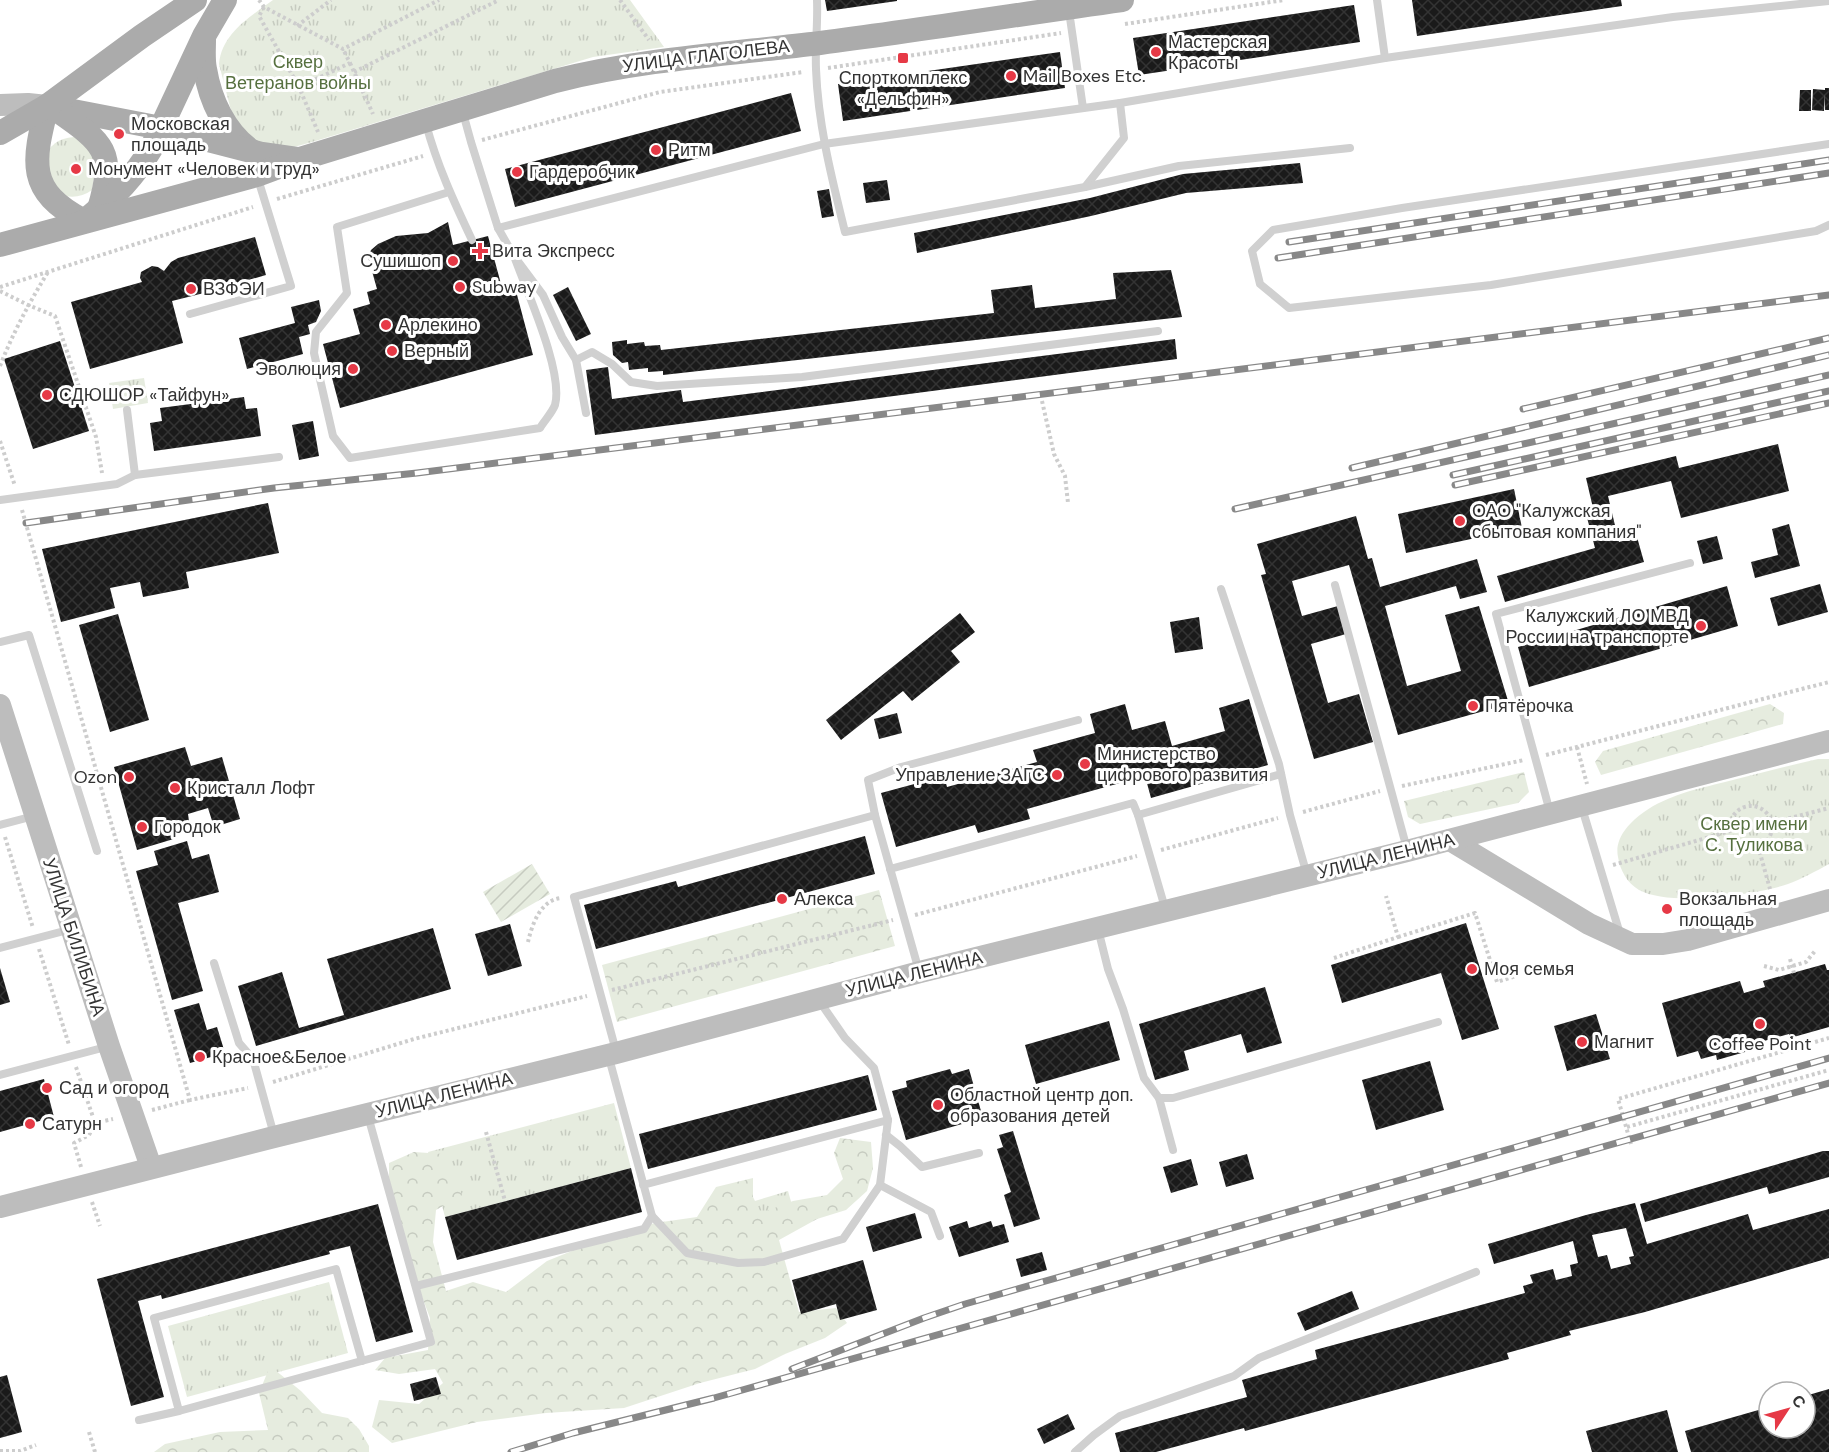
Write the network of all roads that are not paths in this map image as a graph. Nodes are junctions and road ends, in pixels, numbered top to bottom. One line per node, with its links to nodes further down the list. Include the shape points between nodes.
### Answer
1 (225, 0): 8 (main road)
2 (817, 0): 9 (lane)
3 (1122, 0): 7 (main road, УЛИЦА ГЛАГОЛЕВА)
4 (1377, 0): 10 (lane)
5 (1829, 1): 10 (lane, via 1673,17)
6 (186, 2): 15 (main road)
7 (1068, 4): 9 (main road, УЛИЦА ГЛАГОЛЕВА); 13 (lane)
8 (204, 36): 17 (main road); 23 (main road, via 204,68 216,105 231,134)
9 (816, 43): 14 (main road, УЛИЦА ГЛАГОЛЕВА, via 617,67); 19 (lane)
10 (1385, 58): 11 (lane)
11 (1120, 103): 13 (lane); 24 (lane, via 1124,138)
12 (0, 105): 15 (main road, via 28,104)
13 (1083, 108): 19 (lane)
14 (463, 109): 16 (main road, УЛИЦА ГЛАГОЛЕВА); 28 (lane)
15 (45, 110): 17 (main road); 18 (main road); 21 (main road); 26 (main road, via 37,174 47,194 70,214); 26 (main road, via 94,138 102,148 107,174)
16 (425, 122): 23 (main road, УЛИЦА ГЛАГОЛЕВА, via 300,159); 25 (lane)
17 (161, 128): 23 (main road); 26 (main road, via 133,176)
18 (0, 133)
19 (824, 144): 24 (lane, via 845,232); 28 (lane)
20 (1829, 144): 27 (lane, via 1273,230 1252,251 1260,284 1289,308 1491,285 1816,231)
21 (0, 146)
22 (1350, 148): 24 (lane, via 1179,166)
23 (254, 163): 26 (main road); 32 (lane, via 291,286)
24 (1085, 187)
25 (449, 192): 29 (lane); 31 (lane, via 338,227 346,293 316,333 314,353 333,436 350,458 540,428 555,405 556,379)
26 (91, 215): 30 (main road)
27 (1829, 225)
28 (498, 228): 31 (lane)
29 (472, 240)
30 (0, 245)
31 (514, 256): 34 (lane, via 543,295)
32 (190, 314)
33 (1158, 331): 34 (lane, via 802,377 657,386 631,382 592,352)
34 (576, 360): 36 (lane)
35 (127, 410): 38 (lane)
36 (586, 413)
37 (279, 457): 38 (lane)
38 (135, 475): 39 (lane, via 117,484 70,487)
39 (0, 500)
40 (1690, 563): 49 (lane, via 1496,614)
41 (1335, 585): 55 (lane)
42 (1221, 589): 47 (lane)
43 (0, 642): 56 (lane, via 29,635)
44 (0, 705): 52 (main road, УЛИЦА БИЛИБИНА)
45 (1078, 720): 50 (lane, via 901,767 868,780)
46 (1829, 741): 48 (main road, УЛИЦА ЛЕНИНА)
47 (1281, 774): 51 (lane); 58 (lane)
48 (1585, 797): 49 (main road, УЛИЦА ЛЕНИНА); 63 (lane)
49 (1550, 813): 54 (main road, УЛИЦА ЛЕНИНА)
50 (875, 815): 57 (lane); 70 (lane, via 574,897)
51 (1138, 815): 57 (lane, via 1133,803 1126,804); 60 (lane)
52 (35, 816): 53 (lane); 61 (main road, УЛИЦА БИЛИБИНА)
53 (0, 825)
54 (1449, 840): 55 (main road, УЛИЦА ЛЕНИНА); 63 (main road, via 1589,924)
55 (1407, 850): 58 (main road, УЛИЦА ЛЕНИНА)
56 (98, 851)
57 (890, 869): 66 (lane)
58 (1307, 876): 60 (main road, УЛИЦА ЛЕНИНА)
59 (1829, 900): 63 (main road, via 1676,943 1632,944)
60 (1166, 911): 62 (main road, УЛИЦА ЛЕНИНА)
61 (72, 928): 64 (lane); 69 (main road, УЛИЦА БИЛИБИНА)
62 (1097, 928): 66 (main road, УЛИЦА ЛЕНИНА); 72 (lane, via 1144,1078)
63 (1621, 938)
64 (0, 948)
65 (214, 963): 76 (lane, via 239,1043 253,1059)
66 (920, 972): 67 (main road, УЛИЦА ЛЕНИНА)
67 (818, 999): 70 (main road, УЛИЦА ЛЕНИНА); 74 (lane, via 845,1038 874,1068)
68 (1438, 1022): 72 (lane, via 1173,1098)
69 (109, 1046): 71 (lane); 79 (main road, УЛИЦА БИЛИБИНА)
70 (612, 1053): 73 (main road, УЛИЦА ЛЕНИНА); 80 (lane)
71 (0, 1075)
72 (1159, 1098): 77 (lane)
73 (368, 1114): 76 (main road, УЛИЦА ЛЕНИНА); 86 (lane)
74 (888, 1120): 75 (lane); 80 (lane)
75 (886, 1135): 78 (lane, via 922,1167); 81 (lane)
76 (274, 1137): 79 (main road, УЛИЦА ЛЕНИНА)
77 (1173, 1150)
78 (979, 1153)
79 (151, 1167): 82 (main road, УЛИЦА ЛЕНИНА)
80 (643, 1185): 83 (lane)
81 (880, 1185): 83 (lane, via 843,1239 764,1262 738,1263 687,1252); 84 (lane, via 931,1212)
82 (0, 1207)
83 (652, 1216): 86 (lane, via 644,1229)
84 (940, 1236)
85 (1476, 1272): 90 (lane, via 1259,1358 1234,1376 1120,1416)
86 (416, 1286): 87 (lane, via 431,1342)
87 (362, 1361): 88 (lane); 88 (lane, via 336,1269 154,1318)
88 (179, 1411): 89 (lane)
89 (139, 1420)
90 (1075, 1452)

